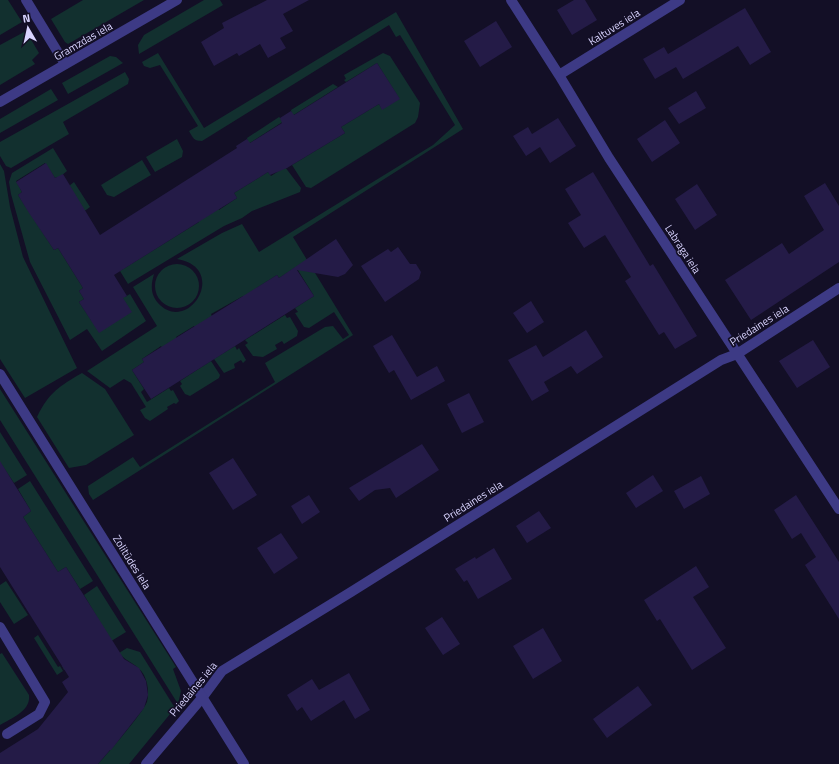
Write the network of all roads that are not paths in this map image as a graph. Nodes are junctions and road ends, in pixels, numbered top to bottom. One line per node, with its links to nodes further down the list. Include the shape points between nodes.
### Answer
1 (26, 0): 5 (street)
2 (177, 0): 5 (street, Gramzdas iela)
3 (511, 0): 6 (street, Labraga iela)
4 (680, 0): 6 (street, Kaltuves iela)
5 (65, 64): 7 (street, Gramzdas iela)
6 (559, 75): 9 (street, Labraga iela, via 609,158)
7 (0, 102)
8 (839, 288): 9 (street, Priedaines iela)
9 (737, 354): 11 (street, Labraga iela); 13 (street, Priedaines iela, via 721,360 222,671)
10 (0, 374): 13 (street, Zolitūdes iela)
11 (839, 509)
12 (0, 627): 14 (street, via 45,702 39,714)
13 (202, 698): 15 (street, Priedaines iela); 16 (street, Zolitūdes iela)
14 (7, 734)
15 (146, 764)
16 (244, 764)

